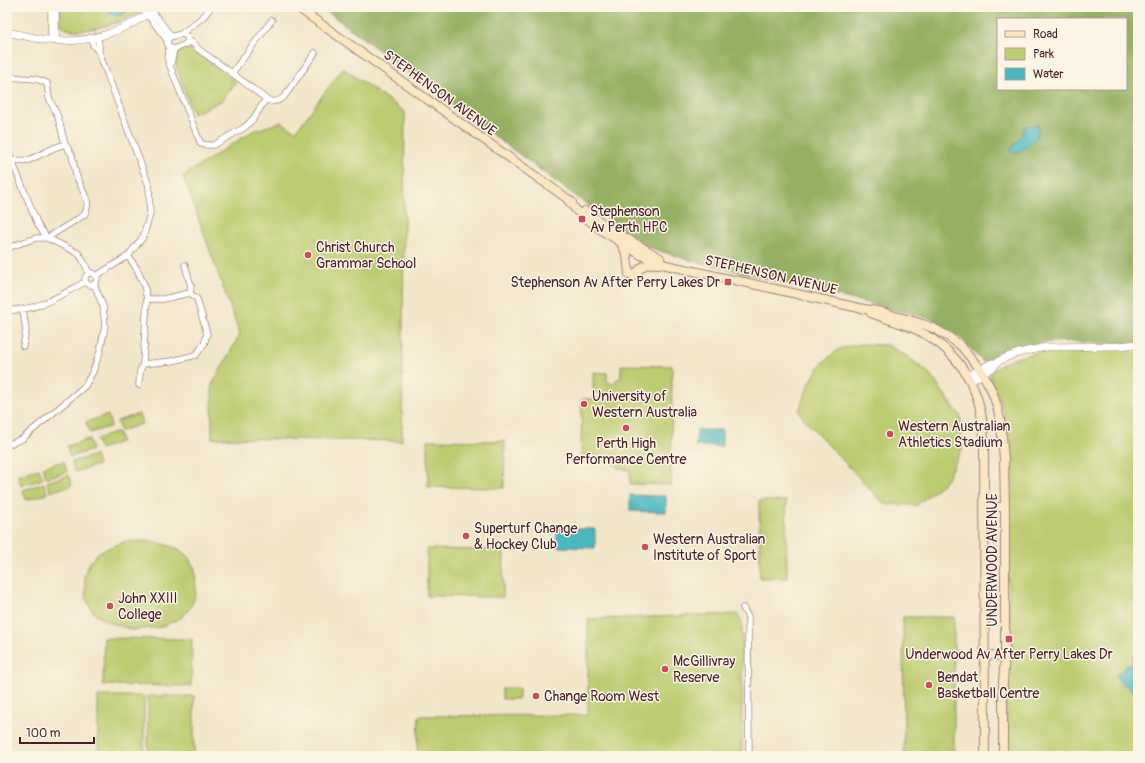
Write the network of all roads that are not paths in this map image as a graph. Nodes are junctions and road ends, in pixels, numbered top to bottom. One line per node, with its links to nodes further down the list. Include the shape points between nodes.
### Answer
1 (51, 7): 12 (street)
2 (56, 7): 12 (street)
3 (210, 7): 7 (street)
4 (297, 7): 22 (main road, STEPHENSON AVENUE)
5 (152, 11): 10 (street, via 121,29); 11 (street)
6 (272, 20): 16 (street)
7 (196, 23): 9 (street); 13 (street)
8 (7, 32): 12 (street)
9 (181, 34): 11 (street); 13 (street, via 184,34)
10 (94, 37): 12 (street, via 68,41); 26 (street, via 99,44 99,52 149,186 150,214 143,237)
11 (169, 38): 14 (street, via 167,44)
12 (54, 40)
13 (187, 41): 14 (street); 16 (street)
14 (171, 48): 18 (street, via 168,61 201,144 214,145 245,127)
15 (315, 53): 18 (street, via 284,97 274,102)
16 (232, 73): 18 (street)
17 (7, 77): 19 (street, via 36,79 47,83)
18 (266, 99)
19 (65, 144): 21 (street, via 29,160); 23 (street, via 72,155 88,208 80,218)
20 (7, 147): 21 (street)
21 (9, 161): 23 (street)
22 (568, 200): 24 (main road, STEPHENSON AVENUE, via 576,210); 29 (main road, STEPHENSON AVENUE, via 620,235)
23 (46, 238): 25 (street, via 36,238); 30 (street, via 78,253)
24 (620, 243): 28 (main road, STEPHENSON AVENUE); 28 (main road, via 627,254 632,275 645,265)
25 (7, 248)
26 (128, 256): 31 (street); 35 (street, via 137,269)
27 (185, 265): 34 (street, via 191,286)
28 (666, 266): 29 (main road, STEPHENSON AVENUE)
29 (678, 267): 36 (main road, STEPHENSON AVENUE)
30 (88, 273): 31 (street, via 92,272); 32 (street, via 84,277)
31 (96, 276): 33 (street)
32 (85, 282): 33 (street, via 89,285); 38 (street)
33 (94, 284): 45 (street, via 103,306 105,326 94,371 85,386 22,439)
34 (190, 293): 35 (street, via 163,299); 41 (street, via 197,299 207,334 204,344 196,355)
35 (147, 299): 41 (street)
36 (859, 308): 42 (main road, STEPHENSON AVENUE, via 882,312 934,329 961,346); 43 (main road, STEPHENSON AVENUE, via 928,336 953,357)
37 (7, 310): 38 (street)
38 (23, 310): 40 (street, via 26,331)
39 (1138, 344): 42 (street, via 1047,347 1022,352 992,363)
40 (23, 346)
41 (143, 364): 44 (street)
42 (982, 371): 43 (street); 47 (main road, UNDERWOOD AVENUE, via 995,397 1000,415)
43 (969, 379): 46 (main road, UNDERWOOD AVENUE, via 980,405 983,423)
44 (139, 384)
45 (7, 445)
46 (985, 507): 47 (main road); 49 (main road, UNDERWOOD AVENUE)
47 (1005, 507): 50 (main road, UNDERWOOD AVENUE)
48 (743, 608): 51 (street, via 748,617)
49 (985, 656): 50 (main road); 52 (main road, UNDERWOOD AVENUE)
50 (1005, 656): 53 (main road, UNDERWOOD AVENUE)
51 (748, 756)
52 (985, 756)
53 (1003, 756)

